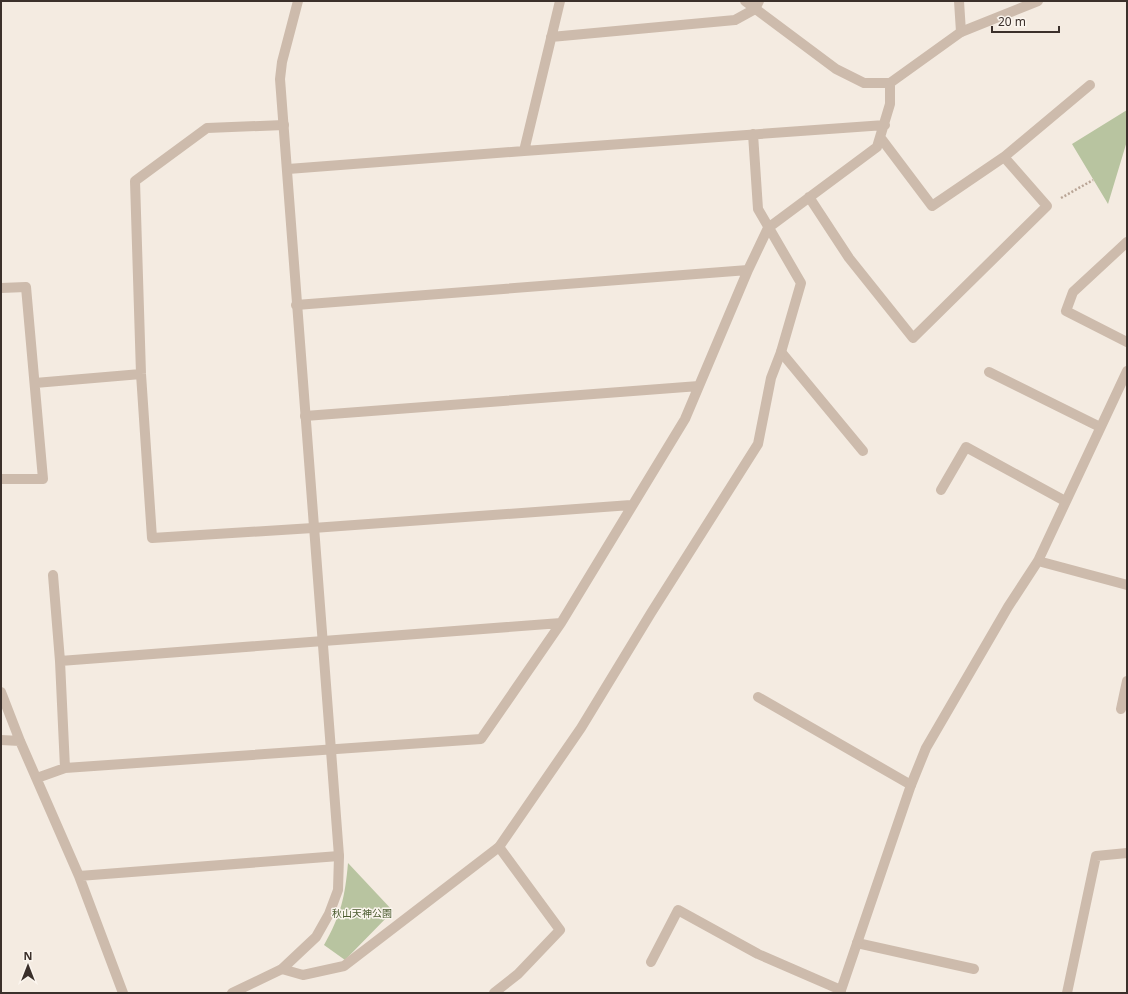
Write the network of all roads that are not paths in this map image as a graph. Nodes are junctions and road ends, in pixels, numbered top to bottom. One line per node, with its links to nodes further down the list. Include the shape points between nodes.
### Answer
1 (298, 1): 11 (street, via 280,79)
2 (560, 1): 8 (street)
3 (745, 1): 6 (street)
4 (959, 1): 7 (street)
5 (1038, 1): 7 (street)
6 (757, 5): 8 (street, via 735,20); 9 (street, via 836,69 864,83)
7 (961, 32): 9 (street)
8 (551, 37): 15 (street)
9 (890, 83): 12 (street, via 890,104)
10 (1090, 85): 16 (street)
11 (284, 125): 17 (street); 28 (street, via 207,128 135,181)
12 (884, 125): 13 (street); 14 (street)
13 (753, 134): 15 (street); 19 (street, via 758,209)
14 (880, 137): 16 (street, via 932,206); 18 (street, via 877,147)
15 (524, 151): 17 (street)
16 (1004, 157): 18 (street, via 1047,206 914,338 849,258)
17 (288, 169): 23 (street)
18 (809, 197): 19 (street)
19 (768, 228): 21 (street); 25 (street, via 801,284)
20 (1127, 242): 24 (street, via 1073,292 1066,311)
21 (748, 270): 23 (street); 30 (street)
22 (1, 288): 29 (street, via 26,287)
23 (296, 305): 31 (street)
24 (1127, 342)
25 (781, 352): 33 (street); 55 (street, via 771,378 758,444 581,728)
26 (1127, 371): 32 (street)
27 (989, 372): 32 (street)
28 (141, 374): 29 (street); 38 (street, via 152,538)
29 (35, 383): 34 (street, via 43,480)
30 (699, 386): 31 (street); 37 (street, via 685,418)
31 (305, 416): 38 (street)
32 (1100, 427): 36 (street)
33 (863, 451)
34 (1, 479)
35 (941, 490): 36 (street, via 966,447)
36 (1065, 501): 39 (street)
37 (631, 505): 38 (street); 42 (street)
38 (313, 528): 43 (street)
39 (1038, 561): 41 (street); 54 (street, via 1008,607 926,748)
40 (53, 575): 44 (street)
41 (1127, 585)
42 (561, 623): 43 (street); 51 (street, via 481,739)
43 (323, 640): 44 (street); 51 (street)
44 (60, 660): 52 (street)
45 (1127, 681): 48 (street)
46 (1, 692): 50 (street)
47 (758, 697): 54 (street)
48 (1121, 709)
49 (1, 740): 50 (street)
50 (20, 741): 53 (street)
51 (331, 750): 52 (street); 57 (street)
52 (65, 768): 53 (street)
53 (37, 778): 58 (street)
54 (911, 785): 59 (street)
55 (499, 847): 61 (street, via 344,966 304,975); 66 (street, via 560,930 518,974)
56 (1127, 854): 67 (street, via 1096,856)
57 (339, 856): 58 (street); 61 (street, via 338,890 329,914 316,937)
58 (79, 876): 64 (street)
59 (857, 943): 62 (street); 63 (street)
60 (651, 962): 63 (street, via 678,910 758,954)
61 (282, 969): 65 (street)
62 (974, 969)
63 (841, 992)
64 (122, 993)
65 (235, 993)
66 (494, 993)
67 (1067, 993)

